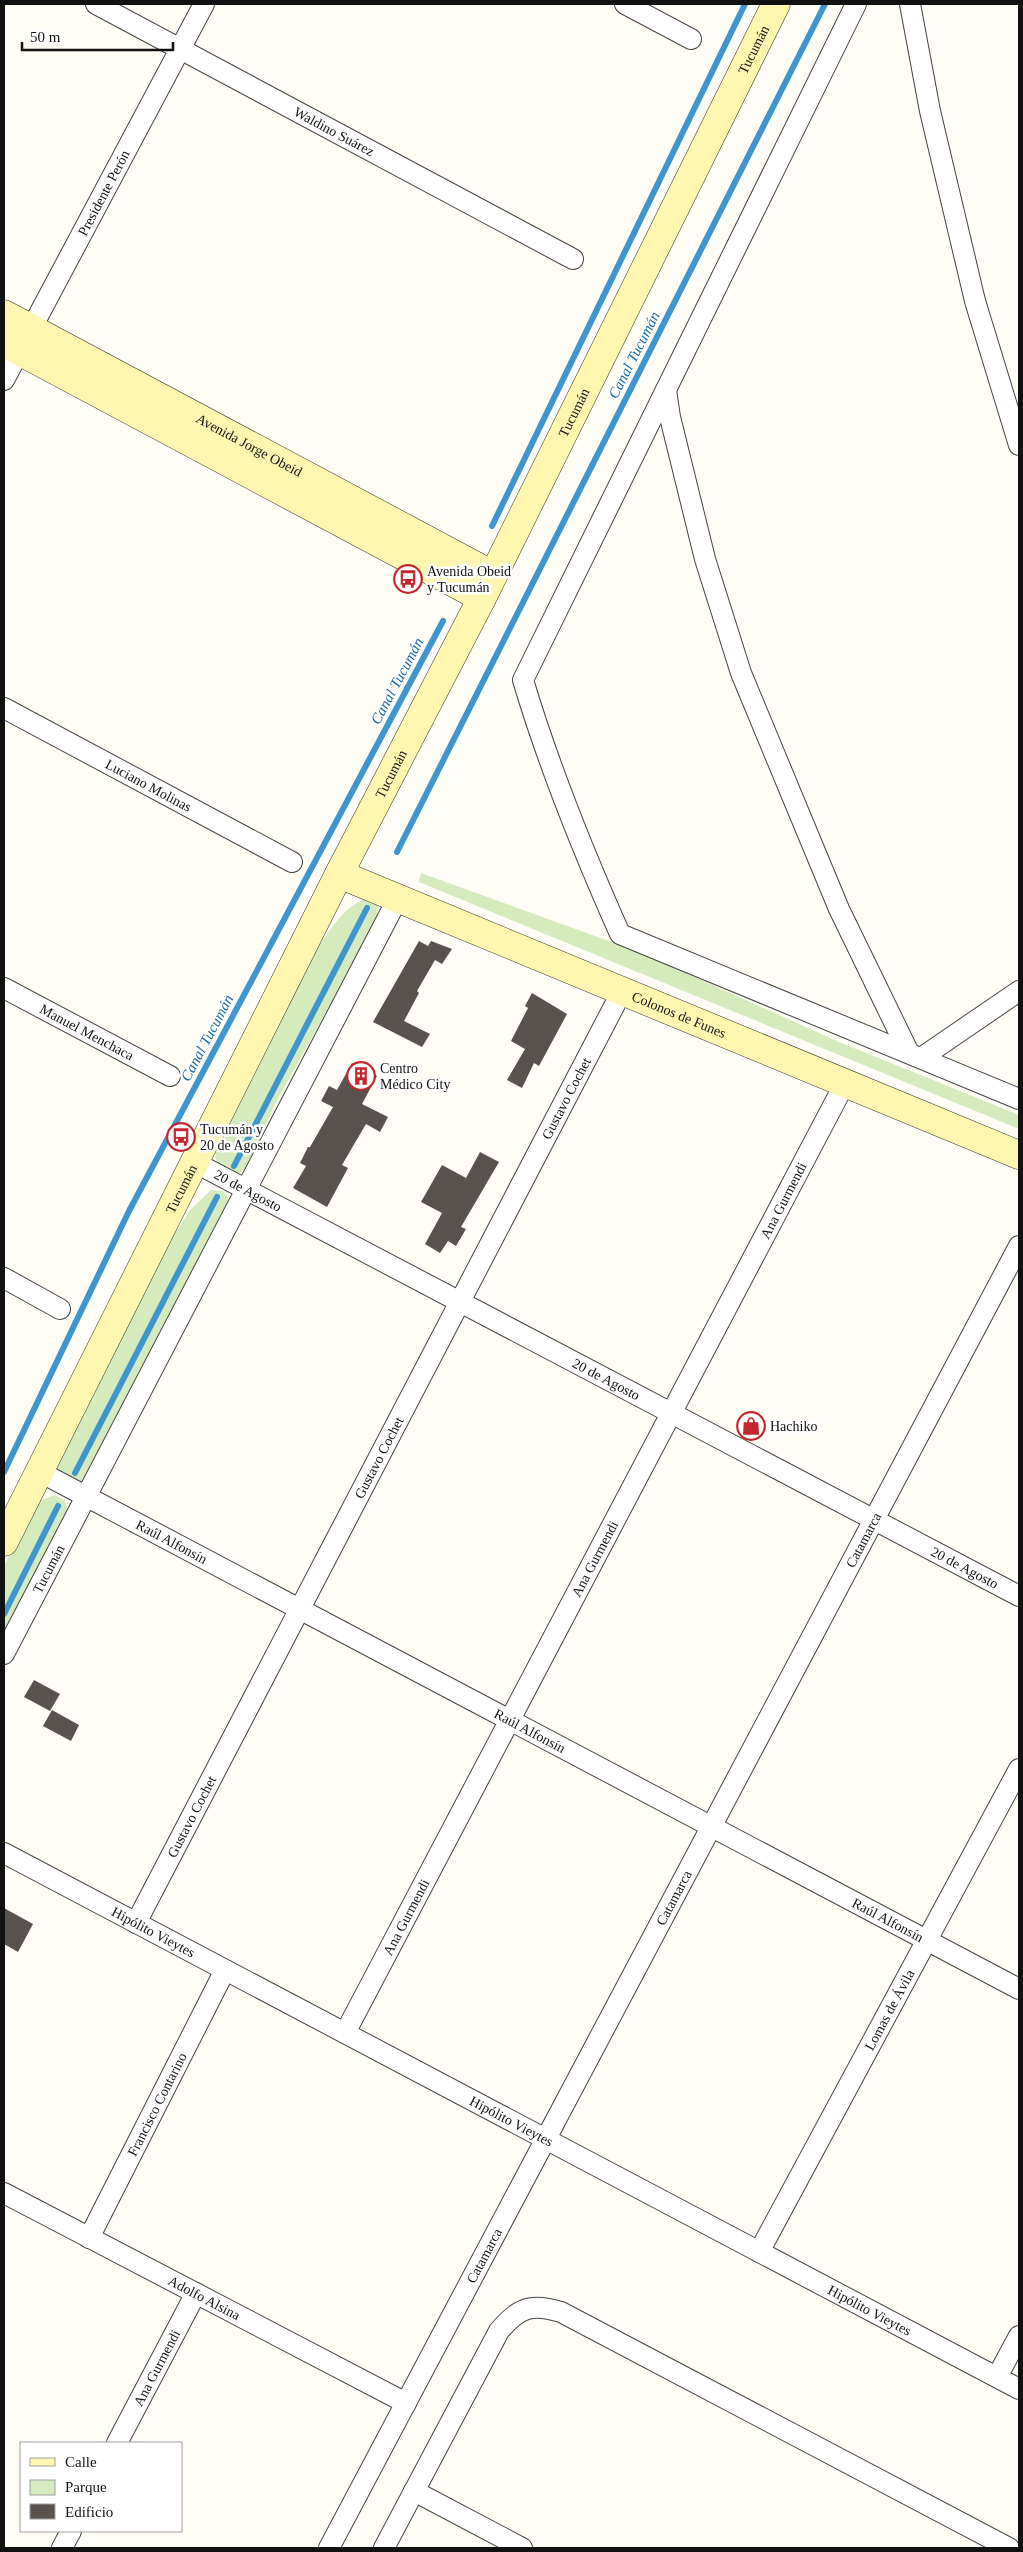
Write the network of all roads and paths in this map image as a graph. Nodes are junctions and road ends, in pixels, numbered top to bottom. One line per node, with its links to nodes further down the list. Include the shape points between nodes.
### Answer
1 (96, 4): 8 (street, Waldino Suárez)
2 (204, 4): 8 (street, Presidente Perón)
3 (625, 4): 7 (street)
4 (776, 4): 15 (main road, Tucumán)
5 (856, 4): 13 (street)
6 (910, 4): 14 (street, via 930,111 975,301)
7 (691, 39)
8 (180, 49): 9 (street, Waldino Suárez); 11 (street, Presidente Perón)
9 (573, 259)
10 (4, 314): 11 (main road, Avenida Jorge Obeid)
11 (18, 341): 12 (street, Presidente Perón); 15 (main road, Avenida Jorge Obeid)
12 (4, 380)
13 (666, 390): 23 (street, via 703,551 741,673 839,910); 23 (street, via 523,680 581,847 620,934)
14 (1019, 444)
15 (488, 586): 18 (main road, Tucumán)
16 (4, 708): 17 (street, Luciano Molinas)
17 (292, 862)
18 (339, 874): 19 (main road, Colonos de Funes); 28 (main road, Tucumán)
19 (398, 898): 21 (main road, Colonos de Funes); 29 (street, Tucumán)
20 (4, 988): 24 (street, Manuel Menchaca)
21 (622, 991): 25 (main road, Colonos de Funes); 32 (street, Gustavo Cochet)
22 (1019, 991): 23 (street)
23 (915, 1056): 26 (street)
24 (170, 1076)
25 (845, 1083): 27 (main road, Colonos de Funes); 34 (street, Ana Gurmendi)
26 (1019, 1099)
27 (1019, 1155)
28 (194, 1162): 29 (street, 20 de Agosto); 35 (main road, Tucumán)
29 (246, 1189): 32 (street, 20 de Agosto); 36 (street, Tucumán)
30 (1019, 1246): 37 (street, Catamarca)
31 (4, 1278): 33 (street)
32 (460, 1302): 34 (street, 20 de Agosto); 40 (street, Gustavo Cochet)
33 (60, 1309)
34 (671, 1413): 37 (street, 20 de Agosto); 42 (street, Ana Gurmendi)
35 (40, 1472): 36 (street, Raúl Alfonsín); 38 (main road, Tucumán)
36 (86, 1496): 40 (street, Raúl Alfonsín); 41 (street, Tucumán)
37 (874, 1519): 39 (street, 20 de Agosto); 44 (street, Catamarca)
38 (4, 1542)
39 (1019, 1596)
40 (300, 1609): 42 (street, Raúl Alfonsín); 46 (street, Gustavo Cochet)
41 (4, 1654)
42 (510, 1719): 44 (street, Raúl Alfonsín); 50 (street, Ana Gurmendi)
43 (1019, 1769): 47 (street, Lomas de Ávila)
44 (712, 1826): 47 (street, Raúl Alfonsín); 51 (street, Catamarca)
45 (4, 1853): 46 (street, Hipólito Vieytes)
46 (136, 1923): 48 (street, Hipólito Vieytes)
47 (927, 1940): 49 (street, Raúl Alfonsín); 54 (street, Lomas de Ávila)
48 (226, 1970): 50 (street, Hipólito Vieytes); 53 (street, Francisco Contarino)
49 (1019, 1989)
50 (344, 2033): 51 (street, Hipólito Vieytes)
51 (546, 2139): 54 (street, Hipólito Vieytes); 59 (street, Catamarca)
52 (4, 2193): 53 (street, Adolfo Alsina)
53 (89, 2238): 55 (street, Adolfo Alsina)
54 (759, 2252): 57 (street, Hipólito Vieytes)
55 (196, 2294): 59 (street, Adolfo Alsina); 60 (street, Ana Gurmendi)
56 (1019, 2336): 57 (street)
57 (998, 2377): 58 (street, Hipólito Vieytes)
58 (1019, 2389)
59 (406, 2403): 64 (street, Catamarca)
60 (118, 2442)
61 (414, 2491): 65 (street); 66 (street); 67 (street, via 499,2331 512,2316 528,2308 543,2306 561,2312)
62 (70, 2532): 63 (street)
63 (62, 2548)
64 (329, 2548)
65 (384, 2548)
66 (522, 2548)
67 (1009, 2548)

